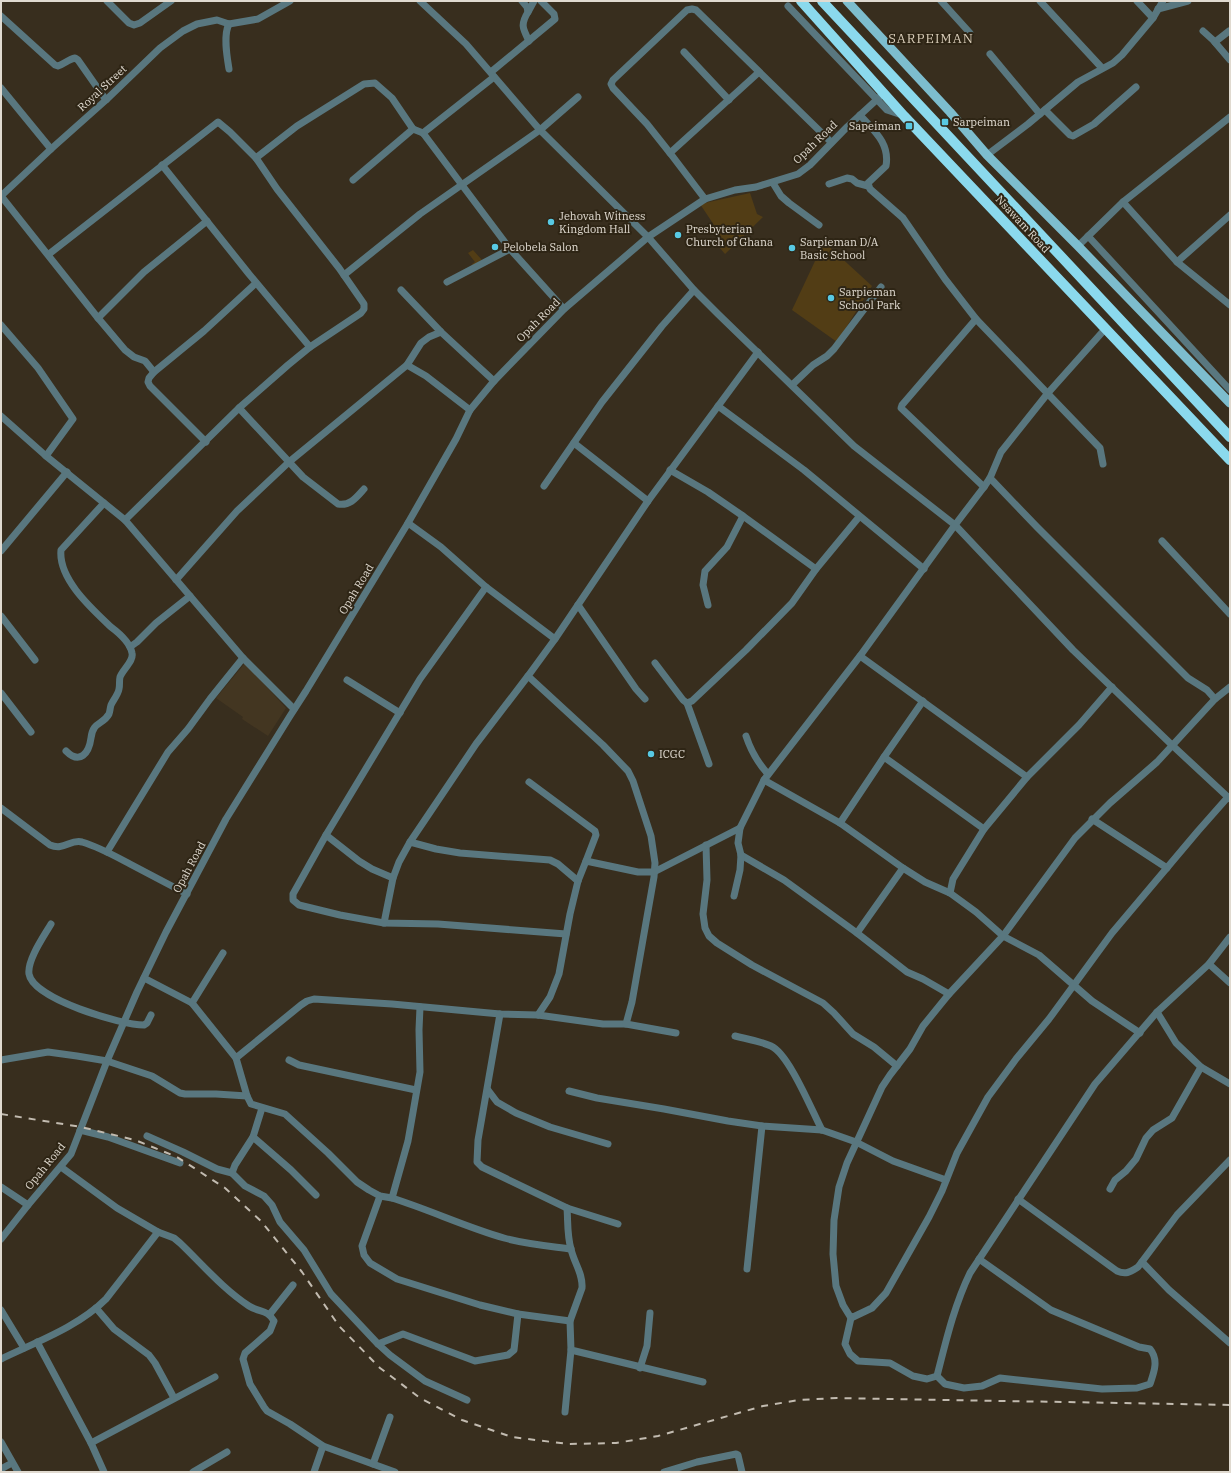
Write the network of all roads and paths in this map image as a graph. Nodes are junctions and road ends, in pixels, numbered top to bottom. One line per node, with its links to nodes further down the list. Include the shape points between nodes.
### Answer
1 (107, 1): 2 (street, via 134,25)
2 (171, 1)
3 (290, 1): 21 (street, Royal Street, via 258,19)
4 (420, 1): 33 (street, via 466,44)
5 (522, 1): 18 (street)
6 (534, 1): 18 (street)
7 (541, 1): 25 (street, via 554,14 555,19)
8 (802, 1): 37 (highway, Nsawam Road)
9 (822, 1): 95 (highway, Nsawam Road)
10 (847, 1): 49 (main road)
11 (941, 1): 24 (street)
12 (1040, 1): 30 (street)
13 (1137, 1): 19 (street)
14 (1163, 1): 17 (street)
15 (1188, 1): 17 (street)
16 (788, 6): 37 (street)
17 (1158, 9): 19 (street)
18 (528, 12): 25 (street, via 522,28)
19 (1153, 18): 30 (street, via 1122,55)
20 (3, 22): 38 (street, via 55,65 75,58 78,60)
21 (229, 24): 31 (street, via 226,48); 38 (street, Royal Street, via 216,20 197,24 183,31 160,48)
22 (1229, 31): 26 (street)
23 (1203, 32): 26 (street)
24 (970, 33)
25 (529, 41): 33 (street)
26 (1215, 42): 29 (street)
27 (684, 52): 39 (street)
28 (990, 54): 40 (street)
29 (1230, 60)
30 (1102, 68): 40 (street, via 1078,82)
31 (229, 69)
32 (758, 73): 39 (street); 46 (street); 48 (street, via 696,10 687,10 611,84)
33 (493, 74): 44 (street); 45 (street)
34 (1, 88): 47 (street)
35 (1136, 88): 40 (street, via 1094,124 1073,136)
36 (578, 96): 44 (street)
37 (881, 96): 41 (street, Opah Road); 80 (highway, Nsawam Road, via 904,116)
38 (106, 100): 47 (street, Royal Street)
39 (729, 100): 48 (street)
40 (1043, 112): 49 (street)
41 (860, 115): 46 (street, Opah Road); 56 (street, via 884,143 887,153 886,166 868,183)
42 (1230, 117): 59 (street)
43 (413, 128): 45 (street); 50 (street, via 392,98 376,83 364,84 297,126); 52 (street)
44 (540, 130): 55 (street); 64 (street)
45 (423, 133): 55 (street)
46 (831, 142): 53 (street, Opah Road, via 798,174)
47 (52, 149): 57 (street, Royal Street)
48 (670, 154): 58 (street)
49 (987, 155): 65 (main road)
50 (256, 158): 51 (street, via 218,122); 69 (street)
51 (162, 165): 61 (street); 67 (street)
52 (353, 180)
53 (773, 182): 58 (street, Opah Road); 62 (street, via 781,196)
54 (829, 184): 56 (street, via 852,178 857,183)
55 (463, 185): 66 (street); 69 (street, via 420,214)
56 (868, 186): 78 (street, via 903,218)
57 (1, 196): 67 (street)
58 (705, 199): 64 (street, Opah Road)
59 (1122, 202): 63 (street); 68 (street)
60 (1230, 215): 68 (street)
61 (207, 221): 71 (street); 77 (street, via 144,272)
62 (819, 225)
63 (1088, 236): 65 (street); 88 (street)
64 (648, 237): 74 (street); 76 (street, Opah Road)
65 (1078, 246): 90 (main road)
66 (510, 249): 70 (street); 76 (street)
67 (49, 254): 77 (street)
68 (1177, 262): 75 (street)
69 (344, 275): 82 (street, via 364,304 364,309)
70 (447, 282)
71 (256, 283): 82 (street); 85 (street)
72 (881, 287): 87 (street, via 834,349)
73 (400, 290): 81 (street)
74 (694, 290): 83 (street); 97 (street, via 630,365)
75 (1230, 305)
76 (564, 309): 86 (street, Opah Road)
77 (98, 318): 85 (street, via 125,350 144,361)
78 (976, 319): 89 (street); 106 (street, via 901,408)
79 (1, 326): 98 (street, via 38,368 73,420)
80 (1106, 328): 89 (street); 99 (highway, Nsawam Road)
81 (441, 332): 84 (street, via 421,343); 86 (street)
82 (310, 347): 92 (street)
83 (758, 352): 87 (street); 91 (street)
84 (407, 365): 93 (street, via 426,376); 100 (street)
85 (154, 372): 96 (street, via 149,378 150,386)
86 (494, 381): 93 (street, Opah Road)
87 (792, 385): 114 (street, via 854,446)
88 (1230, 390)
89 (1048, 393): 101 (street, via 1100,448); 104 (street, via 1001,452)
90 (1230, 403)
91 (718, 406): 102 (street); 111 (street, via 804,470)
92 (240, 408): 96 (street); 100 (street)
93 (470, 410): 113 (street, Opah Road)
94 (1, 416): 98 (street)
95 (1230, 437)
96 (206, 442): 112 (street)
97 (574, 443): 105 (street); 108 (street)
98 (46, 456): 103 (street)
99 (1230, 460)
100 (290, 462): 107 (street, via 303,477 338,504 350,503); 119 (street, via 237,511)
101 (1103, 464)
102 (670, 470): 108 (street); 110 (street)
103 (67, 472): 109 (street); 116 (street)
104 (990, 478): 106 (street); 138 (street, via 1188,678 1207,690)
105 (544, 486)
106 (984, 487): 114 (street)
107 (364, 490)
108 (648, 501): 122 (street)
109 (104, 503): 112 (street); 127 (street, via 61,550 60,558 68,578 80,596)
110 (743, 516): 118 (street); 123 (street, via 727,546 705,571 703,585)
111 (860, 517): 117 (street); 118 (street)
112 (125, 520): 119 (street)
113 (408, 523): 120 (street); 141 (street, Opah Road)
114 (955, 525): 117 (street); 134 (street, via 1073,650)
115 (1162, 541): 124 (street)
116 (1, 551)
117 (924, 569): 128 (street)
118 (816, 570): 140 (street, via 792,603 757,640 692,702)
119 (176, 580): 121 (street)
120 (486, 587): 126 (street); 142 (street, via 420,679)
121 (190, 596): 127 (street); 129 (street)
122 (578, 605): 126 (street); 137 (street)
123 (708, 605)
124 (1230, 614)
125 (1, 616): 130 (street)
126 (555, 639): 132 (street)
127 (130, 647): 146 (street, via 132,658 121,676 119,690 109,715 95,726 88,752 78,757 71,756)
128 (860, 656): 139 (street); 149 (street)
129 (243, 658): 141 (street); 161 (street, via 172,748)
130 (35, 660)
131 (655, 663): 140 (street)
132 (528, 676): 159 (street, via 476,744); 166 (street, via 628,771 651,836)
133 (347, 680): 142 (street)
134 (1112, 687): 145 (street); 150 (street)
135 (1230, 687): 138 (street)
136 (1, 693): 143 (street)
137 (645, 700)
138 (1216, 700): 145 (street)
139 (923, 701): 147 (street); 150 (street)
140 (687, 703): 148 (street)
141 (294, 709): 170 (street, Opah Road, via 226,819)
142 (400, 713): 158 (street)
143 (31, 732)
144 (746, 736): 149 (street, via 752,753)
145 (1173, 746): 152 (street); 154 (street)
146 (66, 751)
147 (884, 757): 155 (street); 157 (street)
148 (709, 764)
149 (766, 777): 155 (street); 156 (street)
150 (1027, 777): 157 (street)
151 (529, 782): 163 (street, via 595,831)
152 (1229, 798): 165 (street)
153 (1, 808): 161 (street, via 55,848 81,842)
154 (1092, 820): 165 (street); 176 (street, via 1071,844)
155 (840, 823): 164 (street)
156 (740, 828): 160 (street); 162 (street, via 738,843)
157 (984, 829): 169 (street, via 953,879)
158 (326, 835): 167 (street, via 359,861); 172 (street, via 293,894 293,900 340,915)
159 (410, 842): 167 (street); 168 (street, via 460,853 550,860)
160 (706, 845): 166 (street); 199 (street, via 703,914 709,936 752,965 823,1003 853,1034)
161 (107, 852): 170 (street)
162 (741, 855): 171 (street); 174 (street, via 784,880)
163 (586, 861): 166 (street, via 638,872); 168 (street)
164 (903, 868): 169 (street, via 925,882); 174 (street)
165 (1167, 868): 182 (street, via 1112,933)
166 (654, 872): 191 (street)
167 (393, 878): 172 (street)
168 (578, 881): 175 (street)
169 (950, 893): 176 (street)
170 (187, 894): 180 (street, Opah Road)
171 (734, 896)
172 (384, 923): 175 (street, via 438,924)
173 (51, 924): 190 (street, via 30,964 31,979 39,989 74,1008)
174 (856, 933): 183 (street, via 907,972)
175 (566, 934): 189 (street, via 559,974 550,997)
176 (1003, 936): 182 (street, via 1039,955); 183 (street)
177 (1230, 937): 179 (street)
178 (223, 953): 184 (street)
179 (1209, 964): 181 (street); 186 (street)
180 (144, 978): 184 (street); 190 (street, Opah Road)
181 (1230, 983)
182 (1075, 985): 193 (street, via 1092,1001); 218 (street, via 988,1098 957,1153)
183 (949, 994): 199 (street)
184 (192, 1003): 195 (street)
185 (420, 1007): 187 (street); 195 (street, via 314,999 307,1001); 202 (street, via 420,1072)
186 (1157, 1012): 193 (street); 200 (street, via 1176,1043)
187 (500, 1014): 189 (street); 203 (street)
188 (151, 1015): 190 (street, via 144,1025)
189 (538, 1015): 191 (street, via 603,1024)
190 (124, 1022): 198 (street, Opah Road)
191 (626, 1024): 192 (street)
192 (676, 1033)
193 (1140, 1033): 224 (street, via 1095,1084)
194 (735, 1036): 209 (street, via 772,1046 779,1052 789,1065)
195 (236, 1058): 205 (street)
196 (1, 1060): 198 (street, via 48,1052)
197 (289, 1060): 202 (street, via 299,1065)
198 (107, 1061): 205 (street, via 152,1076 180,1093); 208 (street, Opah Road)
199 (897, 1066): 212 (street, via 882,1087)
200 (1201, 1067): 201 (street); 220 (street, via 1172,1118 1153,1130 1146,1138 1136,1159 1115,1180)
201 (1230, 1084)
202 (416, 1090): 223 (street, via 408,1141)
203 (488, 1090): 213 (street, via 497,1102 516,1113 550,1127); 226 (street, via 478,1140 477,1162 482,1168)
204 (570, 1091): 207 (street, via 611,1101)
205 (246, 1096): 206 (street, via 251,1104)
206 (262, 1108): 211 (street); 222 (street, via 285,1114 357,1182)
207 (762, 1126): 209 (street); 233 (street)
208 (80, 1130): 215 (street, via 108,1137); 216 (street, Opah Road, via 71,1154)
209 (822, 1130): 212 (street)
210 (147, 1136): 217 (street, via 217,1169)
211 (253, 1137): 217 (street); 221 (street)
212 (856, 1142): 218 (street, via 893,1161); 240 (street, via 839,1187 833,1254 836,1286)
213 (608, 1144)
214 (1230, 1160): 232 (street, via 1177,1215)
215 (180, 1163)
216 (60, 1167): 225 (street, Opah Road); 228 (street, via 117,1208)
217 (232, 1173): 243 (street, via 245,1186 264,1196 272,1205 280,1222 304,1250 331,1294)
218 (946, 1180): 240 (street, via 929,1217 886,1293 872,1308)
219 (1, 1187): 225 (street)
220 (1110, 1189)
221 (316, 1195)
222 (380, 1196): 223 (street); 239 (street, via 362,1246 364,1255 370,1263 397,1280)
223 (392, 1198): 230 (street, via 505,1238)
224 (1018, 1198): 231 (street); 232 (street, via 1117,1271 1124,1274 1131,1272)
225 (28, 1205): 229 (street, Opah Road)
226 (567, 1208): 227 (street); 230 (street)
227 (618, 1224)
228 (158, 1232): 235 (street, via 106,1299); 238 (street, via 174,1238 217,1280 250,1306)
229 (1, 1239)
230 (570, 1249): 241 (street, via 582,1276 582,1288)
231 (979, 1259): 249 (street, via 970,1273 951,1320); 249 (street, via 1051,1310 1139,1347 1150,1349 1155,1355 1155,1370 1150,1384 1138,1388 1102,1389 1000,1378 982,1386 964,1388 945,1384)
232 (1142, 1262): 244 (street, via 1169,1290)
233 (747, 1269)
234 (293, 1285): 238 (street)
235 (96, 1308): 242 (street); 252 (street, via 114,1329 149,1356)
236 (1, 1310): 245 (street)
237 (650, 1313): 248 (street, via 647,1346)
238 (270, 1314): 258 (street, via 274,1321 270,1331 245,1353 243,1359 250,1384 267,1411)
239 (518, 1314): 241 (street); 243 (street, via 514,1350 508,1355 475,1360 403,1334)
240 (851, 1318): 249 (street, via 844,1344 858,1361 890,1363 913,1376 927,1379)
241 (570, 1321): 246 (street)
242 (37, 1342): 245 (street); 257 (street)
243 (378, 1344): 253 (street, via 425,1381)
244 (1230, 1344)
245 (24, 1348): 247 (street)
246 (571, 1350): 248 (street); 254 (street)
247 (1, 1359)
248 (640, 1368): 251 (street)
249 (937, 1376)
250 (215, 1377): 252 (street)
251 (703, 1382)
252 (174, 1398): 257 (street)
253 (467, 1400)
254 (565, 1412)
255 (390, 1417): 261 (street)
256 (1, 1442): 260 (street)
257 (91, 1443): 264 (street)
258 (323, 1446): 261 (street); 266 (street)
259 (227, 1452): 265 (street)
260 (12, 1463): 262 (street); 263 (street)
261 (373, 1464): 267 (street)
262 (1, 1469)
263 (18, 1472)
264 (104, 1472)
265 (193, 1472)
266 (314, 1472)
267 (395, 1472)
268 (664, 1472): 269 (street, via 736,1454)
269 (742, 1472)

